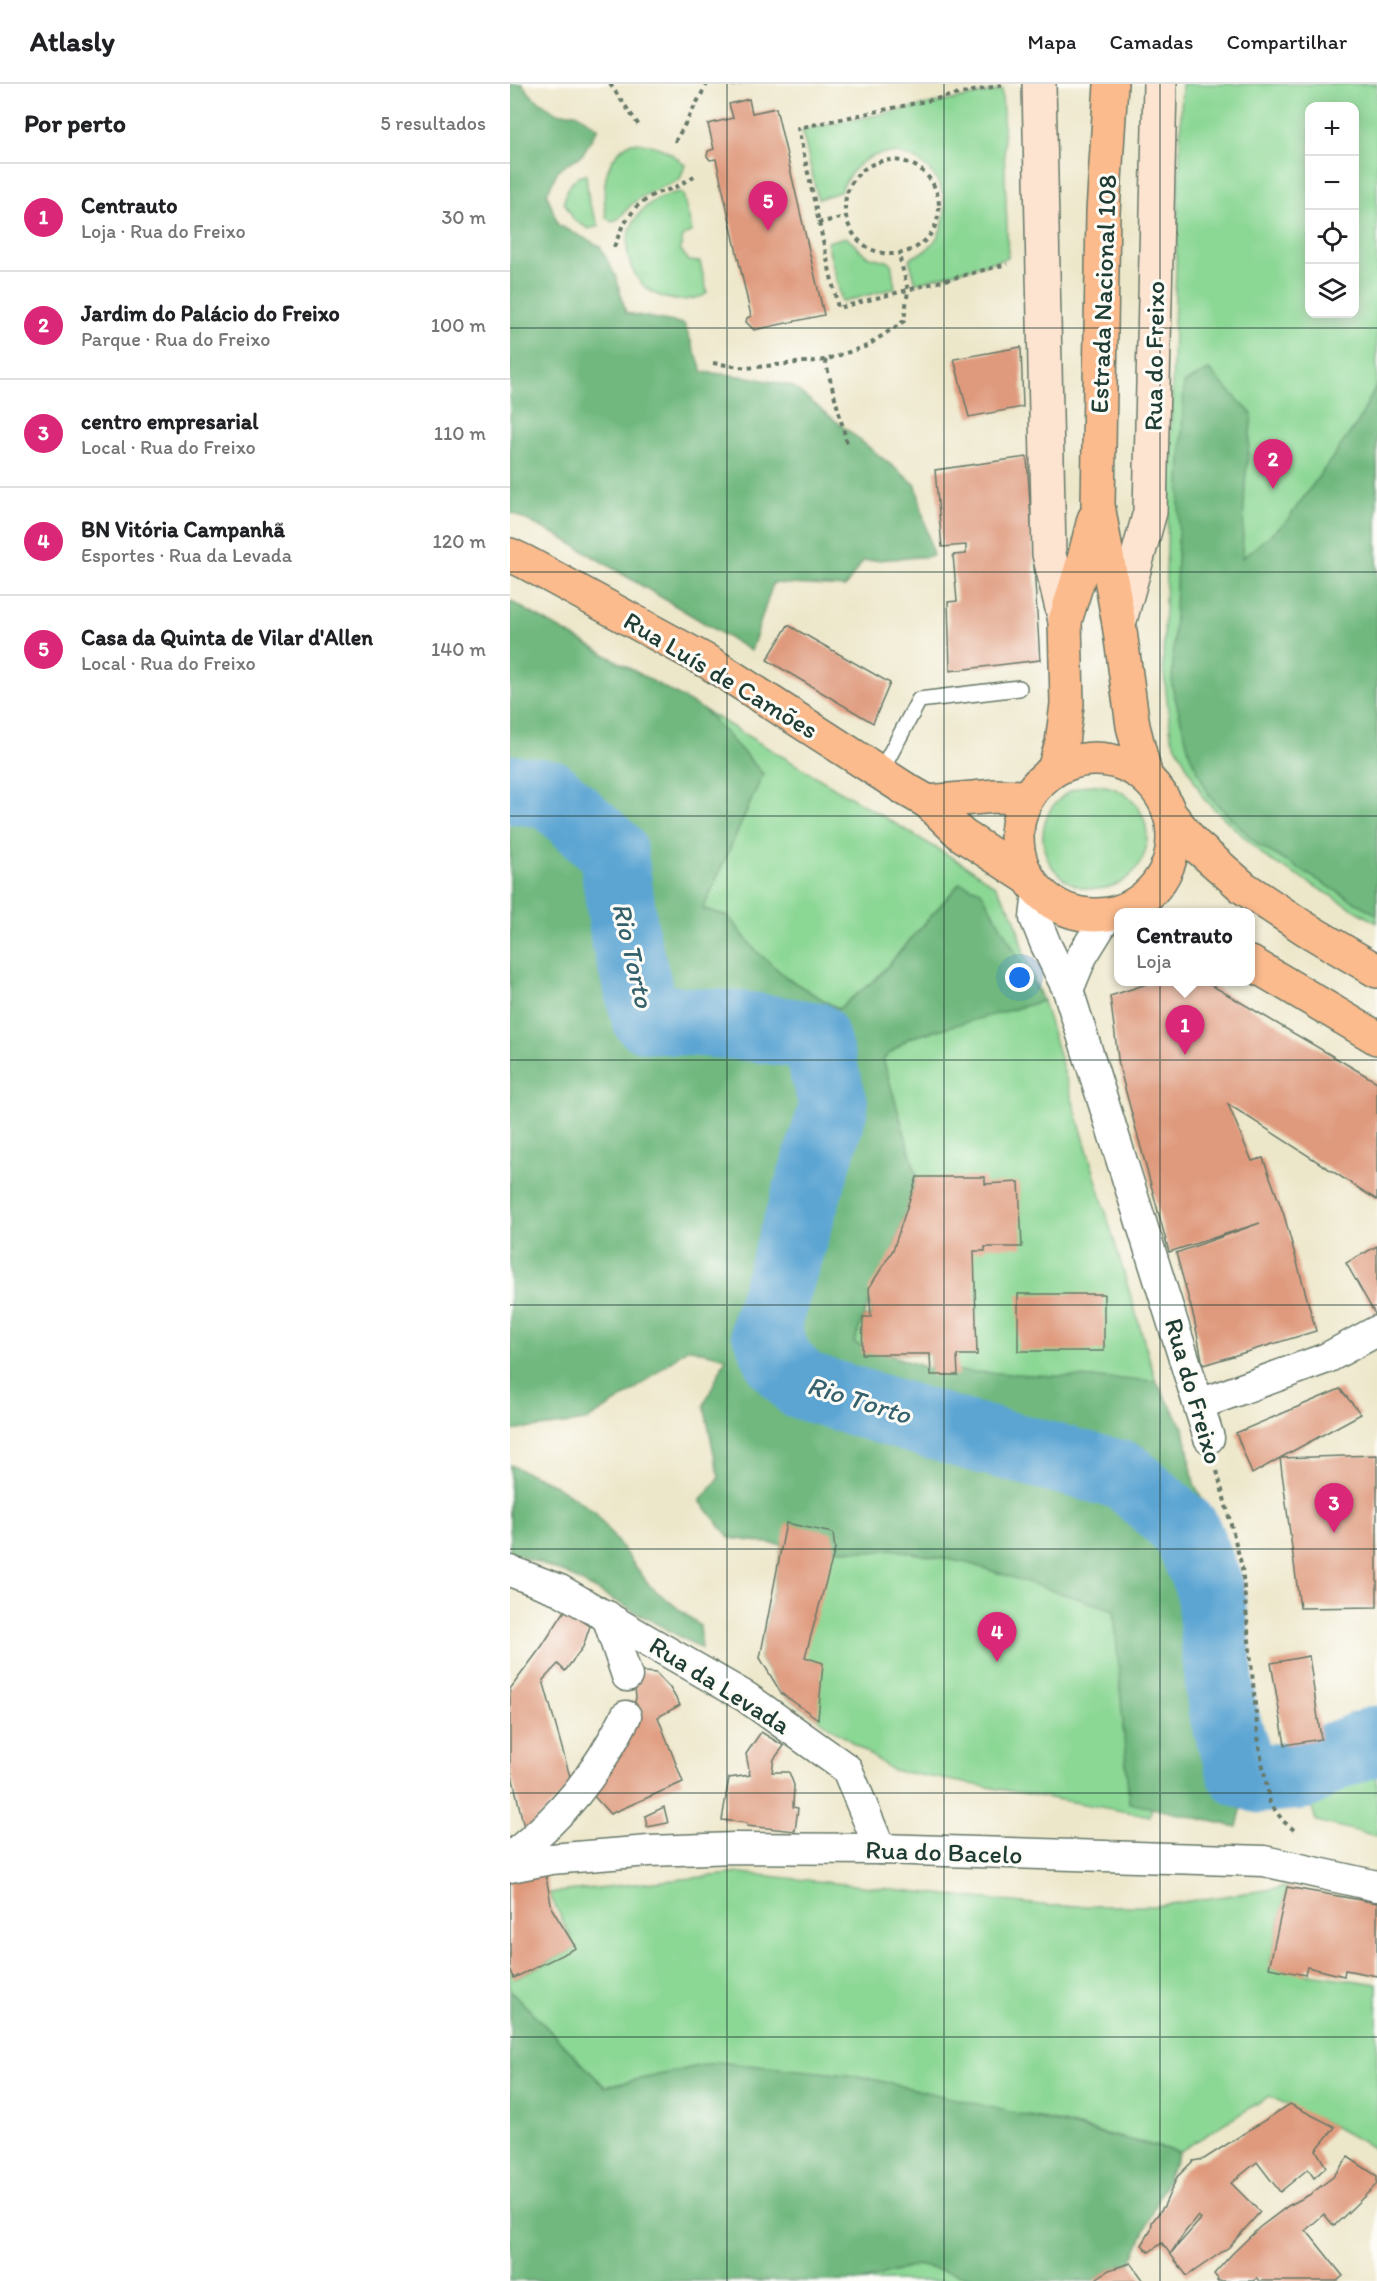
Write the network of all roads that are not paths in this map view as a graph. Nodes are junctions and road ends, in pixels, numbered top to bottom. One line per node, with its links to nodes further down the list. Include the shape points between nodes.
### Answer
1 (1039, 84): 6 (street, via 1049,554)
2 (1111, 84): 4 (main road, Estrada Nacional 108, via 1103,212)
3 (1160, 84): 7 (street, Rua do Freixo, via 1150,512)
4 (1098, 505): 6 (main road); 7 (main road, Rua do Freixo)
5 (510, 555): 10 (main road, Rua Luís de Camões, via 710,663)
6 (1065, 621): 9 (main road, via 1067,704)
7 (1119, 624): 11 (main road, Rua do Freixo, via 1133,726)
8 (1019, 688): 10 (lane, via 919,700)
9 (1054, 770): 11 (main road, via 1074,761 1099,758 1124,764); 12 (main road)
10 (880, 772): 13 (main road, Rua Luís de Camões)
11 (1146, 777): 14 (main road)
12 (1026, 797): 13 (main road); 15 (main road, via 1018,817 1016,838 1019,859)
13 (928, 802): 15 (main road, Rua Luís de Camões, via 962,835)
14 (1169, 813): 16 (main road, via 1173,834 1171,857 1161,879); 20 (main road, via 1193,843 1244,888)
15 (1033, 885): 17 (main road, via 1071,911 1090,915); 21 (street, Rua do Freixo, via 1035,918)
16 (1132, 908)
17 (1114, 913)
18 (1114, 925): 21 (street, via 1082,957)
19 (1255, 965): 22 (main road)
20 (1377, 971)
21 (1068, 990): 24 (street, Rua do Freixo)
22 (1377, 1038)
23 (1377, 1332): 24 (street, via 1327,1358)
24 (1200, 1404): 25 (street, Rua do Freixo)
25 (1209, 1438)
26 (510, 1571): 27 (street, Rua da Levada, via 560,1590)
27 (607, 1616): 28 (street); 30 (street, Rua da Levada, via 746,1697 847,1768)
28 (627, 1676)
29 (626, 1716): 31 (street, via 601,1762 579,1791 554,1820)
30 (880, 1849): 32 (street, Rua do Bacelo, via 649,1851 551,1859); 33 (street, Rua do Bacelo, via 1264,1861)
31 (510, 1858)
32 (510, 1867)
33 (1377, 1886)

